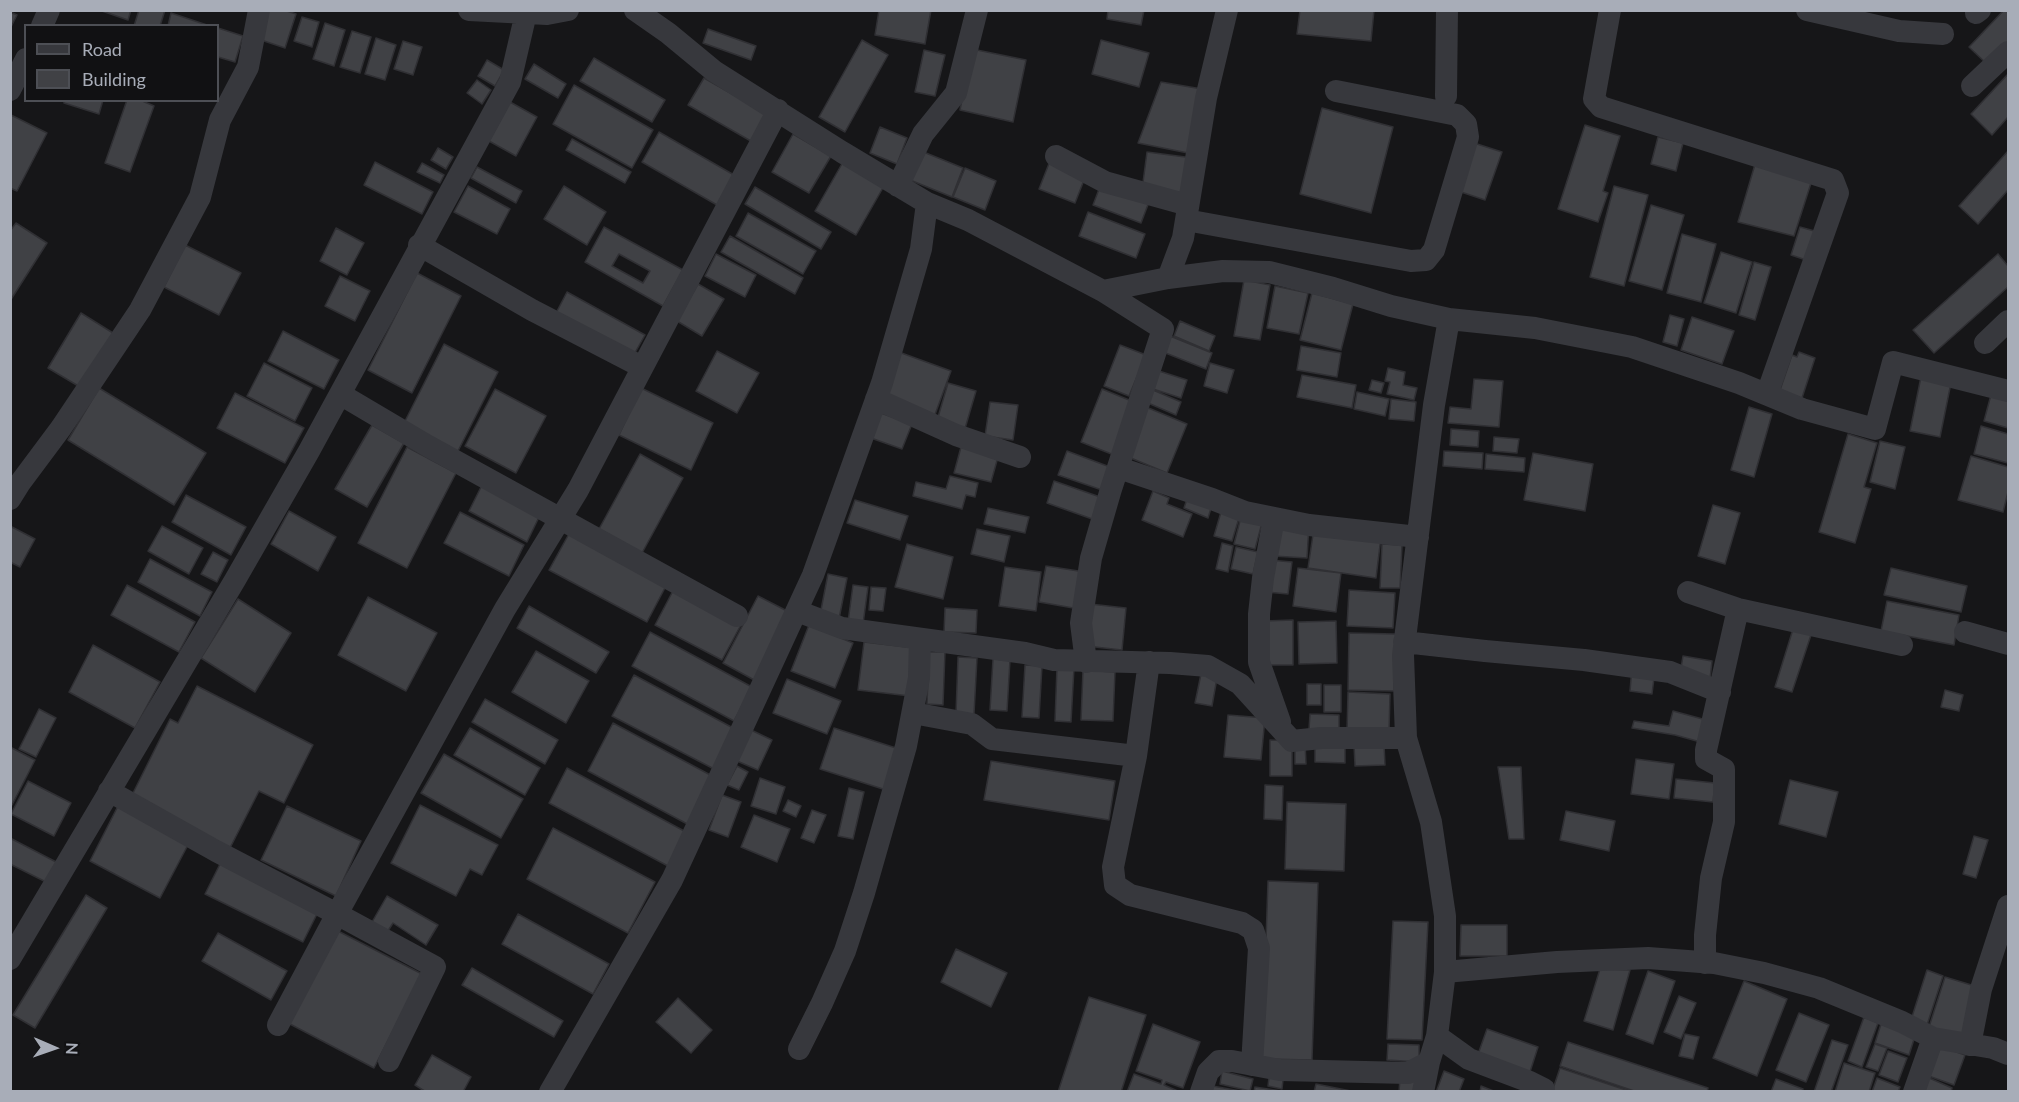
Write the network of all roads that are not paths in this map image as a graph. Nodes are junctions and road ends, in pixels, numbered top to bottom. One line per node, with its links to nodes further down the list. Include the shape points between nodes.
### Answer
1 (50, 10): 12 (street)
2 (259, 10): 38 (street, via 248,67 220,120 200,197 140,310)
3 (469, 10): 11 (street)
4 (568, 10): 11 (street)
5 (635, 10): 20 (street, via 714,71)
6 (977, 10): 22 (street, via 956,93 922,134)
7 (1227, 10): 24 (street, via 1206,98)
8 (1447, 10): 19 (street)
9 (1610, 10): 34 (street, via 1594,99 1601,107 1833,180 1836,187 1838,193)
10 (1806, 10): 13 (street, via 1899,31)
11 (526, 13): 25 (street, via 510,82)
12 (43, 24)
13 (1943, 34)
14 (2008, 52): 16 (street)
15 (24, 63): 17 (street)
16 (1972, 86)
17 (10, 90)
18 (1336, 91): 24 (street, via 1457,115 1466,124 1468,137 1434,250 1426,260 1411,261)
19 (1446, 96)
20 (778, 110): 22 (street); 31 (street)
21 (1056, 156): 24 (street, via 1105,182)
22 (898, 186): 23 (street)
23 (927, 203): 27 (street, via 968,220); 35 (street, via 921,249)
24 (1187, 212): 26 (street, via 1183,238)
25 (420, 245): 31 (street); 33 (street)
26 (1168, 278): 27 (street); 28 (street, via 1223,271 1269,272)
27 (1104, 291): 37 (street, via 1163,329)
28 (1449, 319): 34 (street, via 1535,328 1632,347); 41 (street)
29 (2008, 321): 30 (street)
30 (1985, 344)
31 (642, 368): 40 (street)
32 (2008, 391): 34 (street, via 1893,362 1875,429 1802,409)
33 (340, 393): 40 (street); 58 (street, via 235,580)
34 (1767, 394)
35 (876, 399): 36 (street, via 956,435); 44 (street)
36 (1020, 456)
37 (1119, 468): 39 (street, via 1245,512); 51 (street, via 1091,558 1081,623)
38 (10, 499)
39 (1274, 518): 41 (street); 55 (street, via 1260,602 1259,662)
40 (560, 520): 45 (street); 60 (street, via 505,609)
41 (1418, 537): 48 (street)
42 (1688, 592): 43 (street)
43 (1738, 609): 50 (street); 53 (street)
44 (797, 611): 47 (street, via 842,627); 73 (street, via 672,880)
45 (738, 616)
46 (1965, 632): 49 (street)
47 (920, 639): 51 (street); 54 (street)
48 (1404, 642): 53 (street, via 1670,672); 56 (street)
49 (2008, 644)
50 (1902, 645)
51 (1086, 662): 52 (street)
52 (1149, 662): 55 (street, via 1208,666 1240,684); 57 (street)
53 (1720, 692): 62 (street, via 1706,759 1724,769 1724,822 1712,878)
54 (913, 713): 57 (street, via 972,724 992,739); 68 (street, via 845,951)
55 (1283, 732): 56 (street, via 1292,741)
56 (1406, 738): 63 (street, via 1439,862 1445,916)
57 (1136, 756): 72 (street, via 1113,867 1115,885 1130,895 1242,923 1253,930 1259,948)
58 (109, 791): 60 (street); 61 (street)
59 (2008, 906): 67 (street, via 1981,989)
60 (337, 914): 64 (street); 70 (street, via 435,968)
61 (10, 959)
62 (1705, 963): 63 (street, via 1648,958); 66 (street, via 1819,988)
63 (1445, 972): 65 (street)
64 (278, 1025)
65 (1437, 1036): 71 (street); 76 (street, via 1468,1059 1530,1082)
66 (1933, 1038): 67 (street); 77 (street)
67 (1970, 1045): 69 (street)
68 (799, 1049)
69 (2008, 1054)
70 (389, 1061)
71 (1429, 1062): 72 (street, via 1408,1074 1280,1070); 75 (street)
72 (1252, 1065): 74 (street, via 1219,1061 1208,1072)
73 (550, 1092)
74 (1201, 1092)
75 (1423, 1092)
76 (1543, 1092)
77 (1914, 1092)

